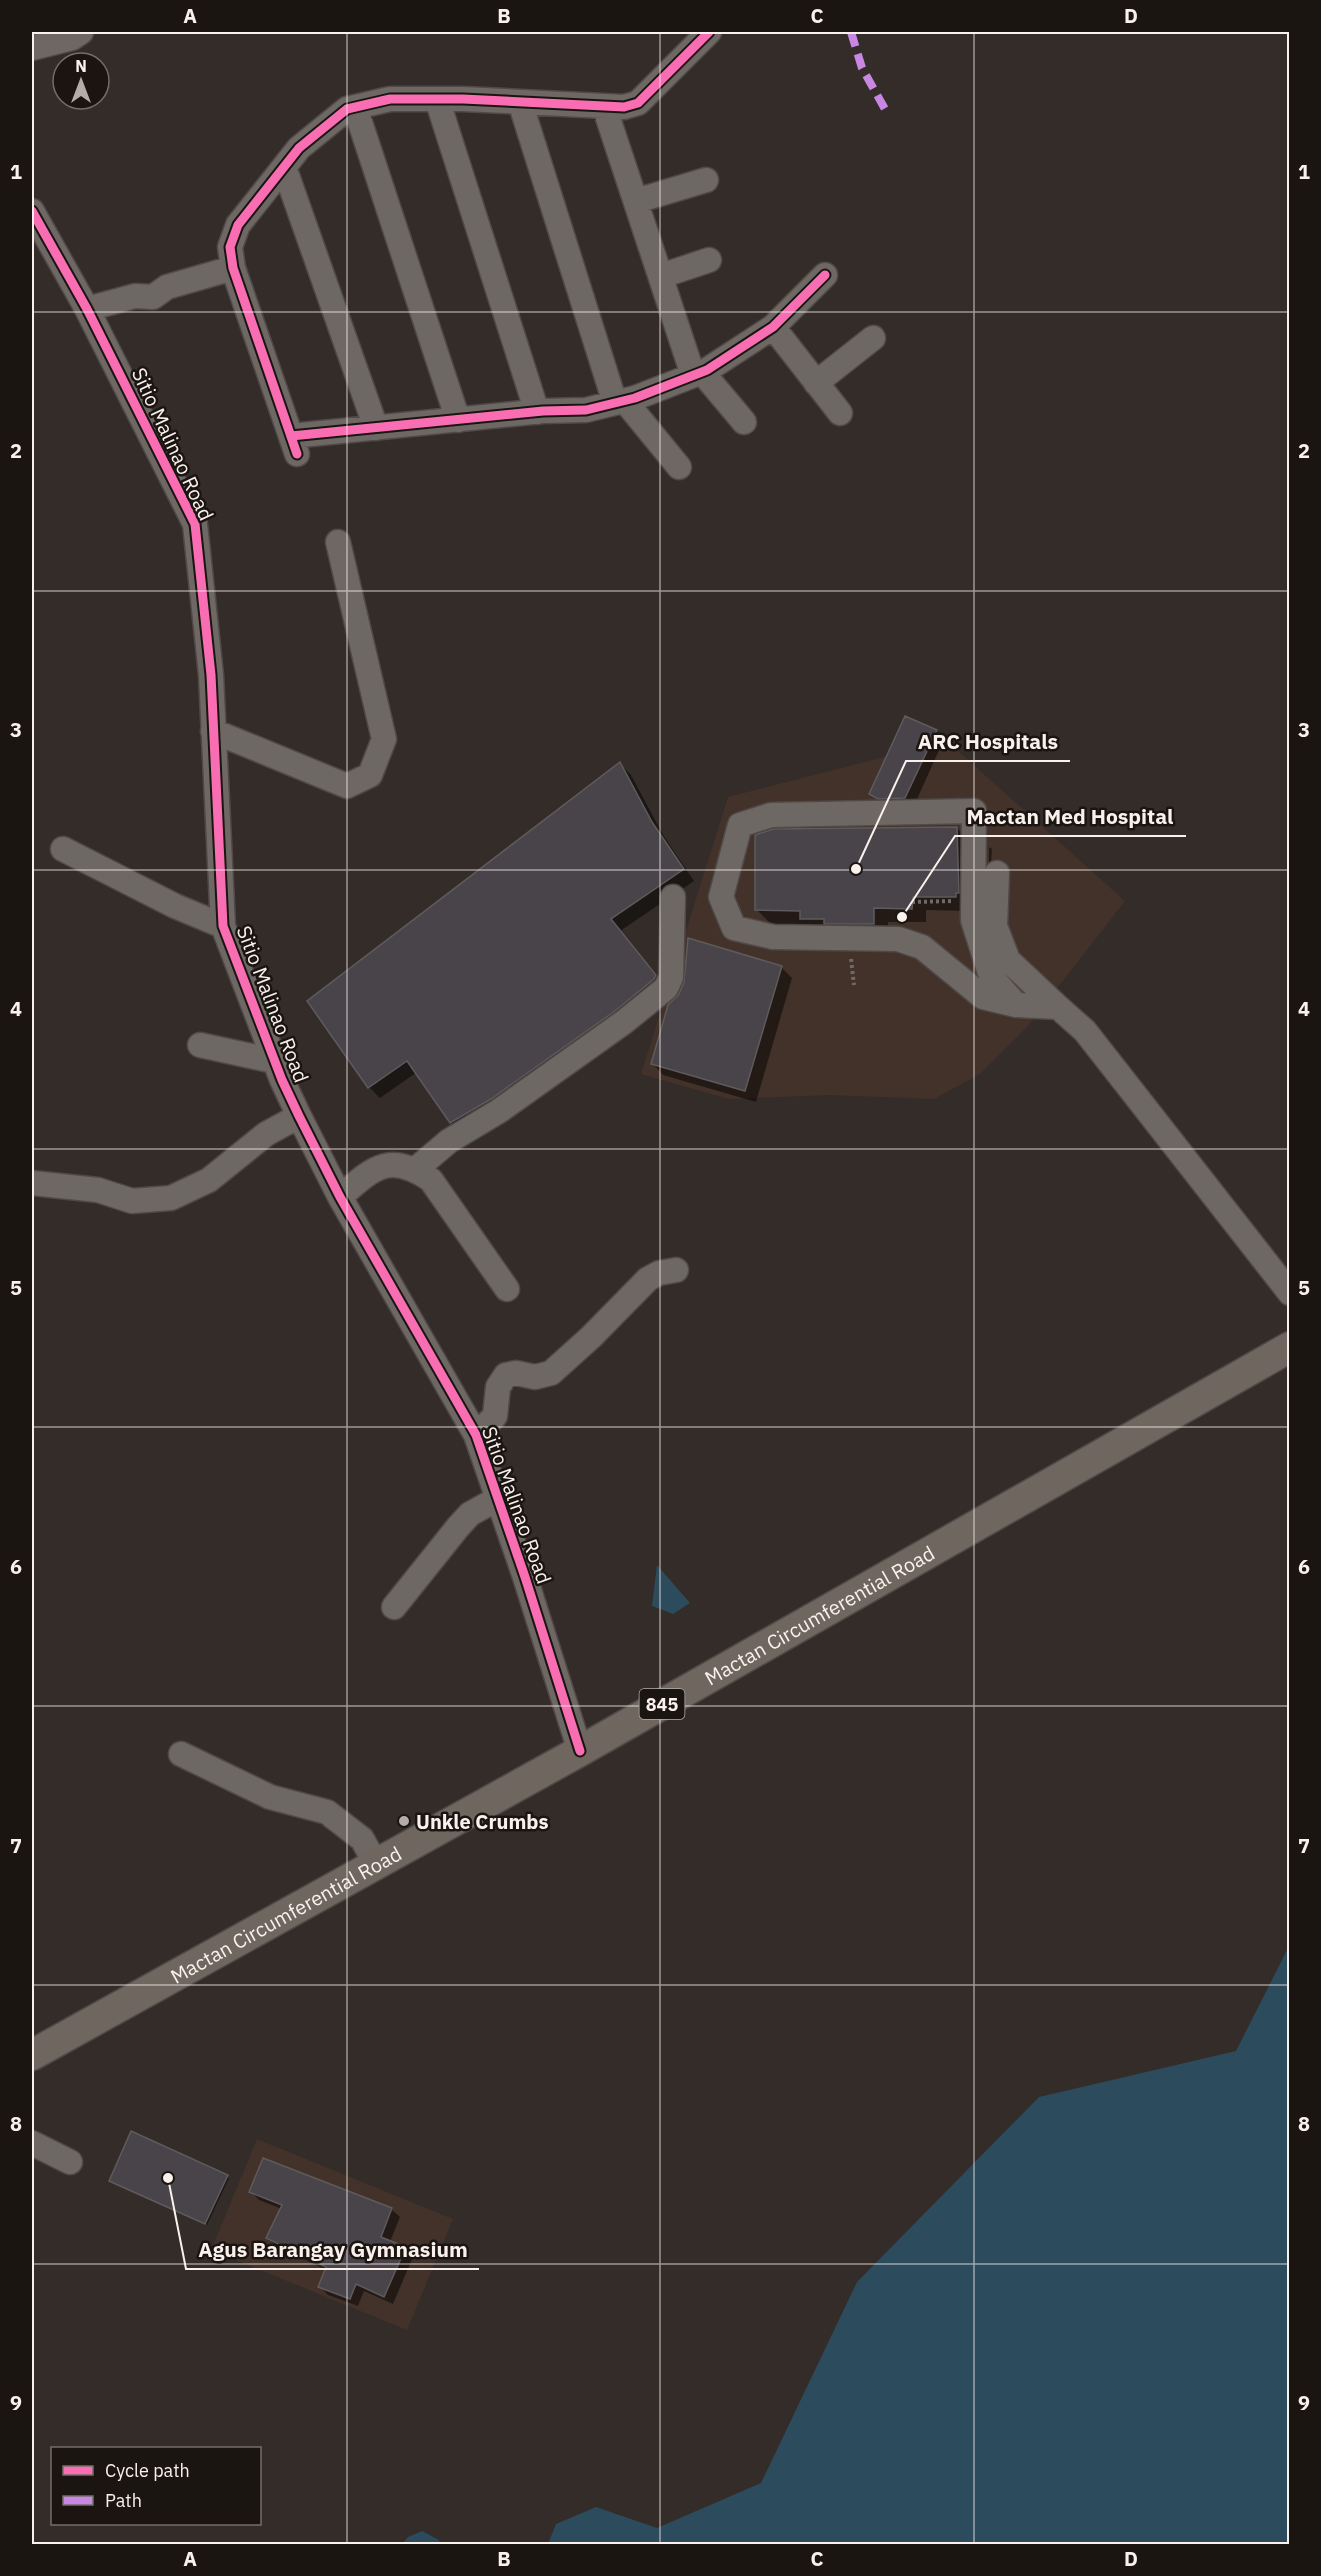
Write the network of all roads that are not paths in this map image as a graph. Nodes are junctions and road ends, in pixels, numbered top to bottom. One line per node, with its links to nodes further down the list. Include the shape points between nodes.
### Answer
1 (81, 32): 3 (street)
2 (709, 32): 6 (street, via 639,103)
3 (32, 48)
4 (437, 99): 5 (street); 7 (street, via 390,99); 22 (street)
5 (520, 102): 6 (street); 21 (street)
6 (604, 106): 10 (street)
7 (355, 107): 8 (street, via 347,109 299,148); 24 (street)
8 (284, 167): 13 (street, via 238,225 230,247); 26 (street)
9 (706, 180): 10 (street)
10 (636, 201): 15 (street)
11 (32, 211): 16 (street, Sitio Malinao Road)
12 (709, 260): 15 (street)
13 (233, 268): 16 (street, via 167,287 153,297 135,296); 26 (street, via 294,445)
14 (825, 275): 17 (street)
15 (661, 276): 19 (street)
16 (87, 309): 29 (street, Sitio Malinao Road, via 195,524)
17 (772, 327): 19 (street); 20 (street)
18 (873, 338): 20 (street)
19 (698, 374): 21 (street); 25 (street)
20 (816, 383): 23 (street)
21 (620, 402): 22 (street, via 586,410); 27 (street)
22 (537, 412): 24 (street)
23 (840, 413)
24 (458, 420): 26 (street)
25 (744, 422)
26 (376, 428)
27 (679, 467)
28 (338, 543): 29 (street, via 384,739 370,775 347,786)
29 (213, 731): 33 (street, Sitio Malinao Road)
30 (63, 849): 33 (street)
31 (997, 873): 35 (street, via 995,926 1008,960)
32 (673, 897): 39 (street, via 671,977 666,988 508,1104 448,1141)
33 (223, 926): 37 (street, Sitio Malinao Road)
34 (1016, 1005): 34 (street, via 983,998 921,946 898,939 774,937 734,928 721,897 740,825 771,815 974,811 973,920 992,976); 35 (street)
35 (1059, 1007): 44 (street, via 1085,1031)
36 (200, 1045): 37 (street)
37 (274, 1062): 38 (street, Sitio Malinao Road)
38 (299, 1116): 40 (street, via 266,1134 209,1180 171,1198 132,1201 98,1190); 41 (street, Sitio Malinao Road)
39 (416, 1169): 41 (street, via 383,1164); 43 (street, via 431,1180)
40 (32, 1183)
41 (339, 1197): 46 (street, Sitio Malinao Road)
42 (676, 1270): 46 (street, via 648,1279 551,1372 535,1377 506,1375 498,1387 495,1416)
43 (507, 1289)
44 (1290, 1293)
45 (1286, 1355): 49 (main road, Mactan Circumferential Road / 845)
46 (476, 1435): 47 (street, Sitio Malinao Road)
47 (497, 1499): 48 (street, via 458,1527); 49 (street, Sitio Malinao Road)
48 (393, 1607)
49 (580, 1751): 51 (main road, Mactan Circumferential Road / 845)
50 (181, 1754): 51 (street, via 270,1797 327,1812 362,1839)
51 (376, 1864): 52 (main road, Mactan Circumferential Road / 845)
52 (32, 2055)
53 (32, 2143): 54 (street)
54 (70, 2162)

